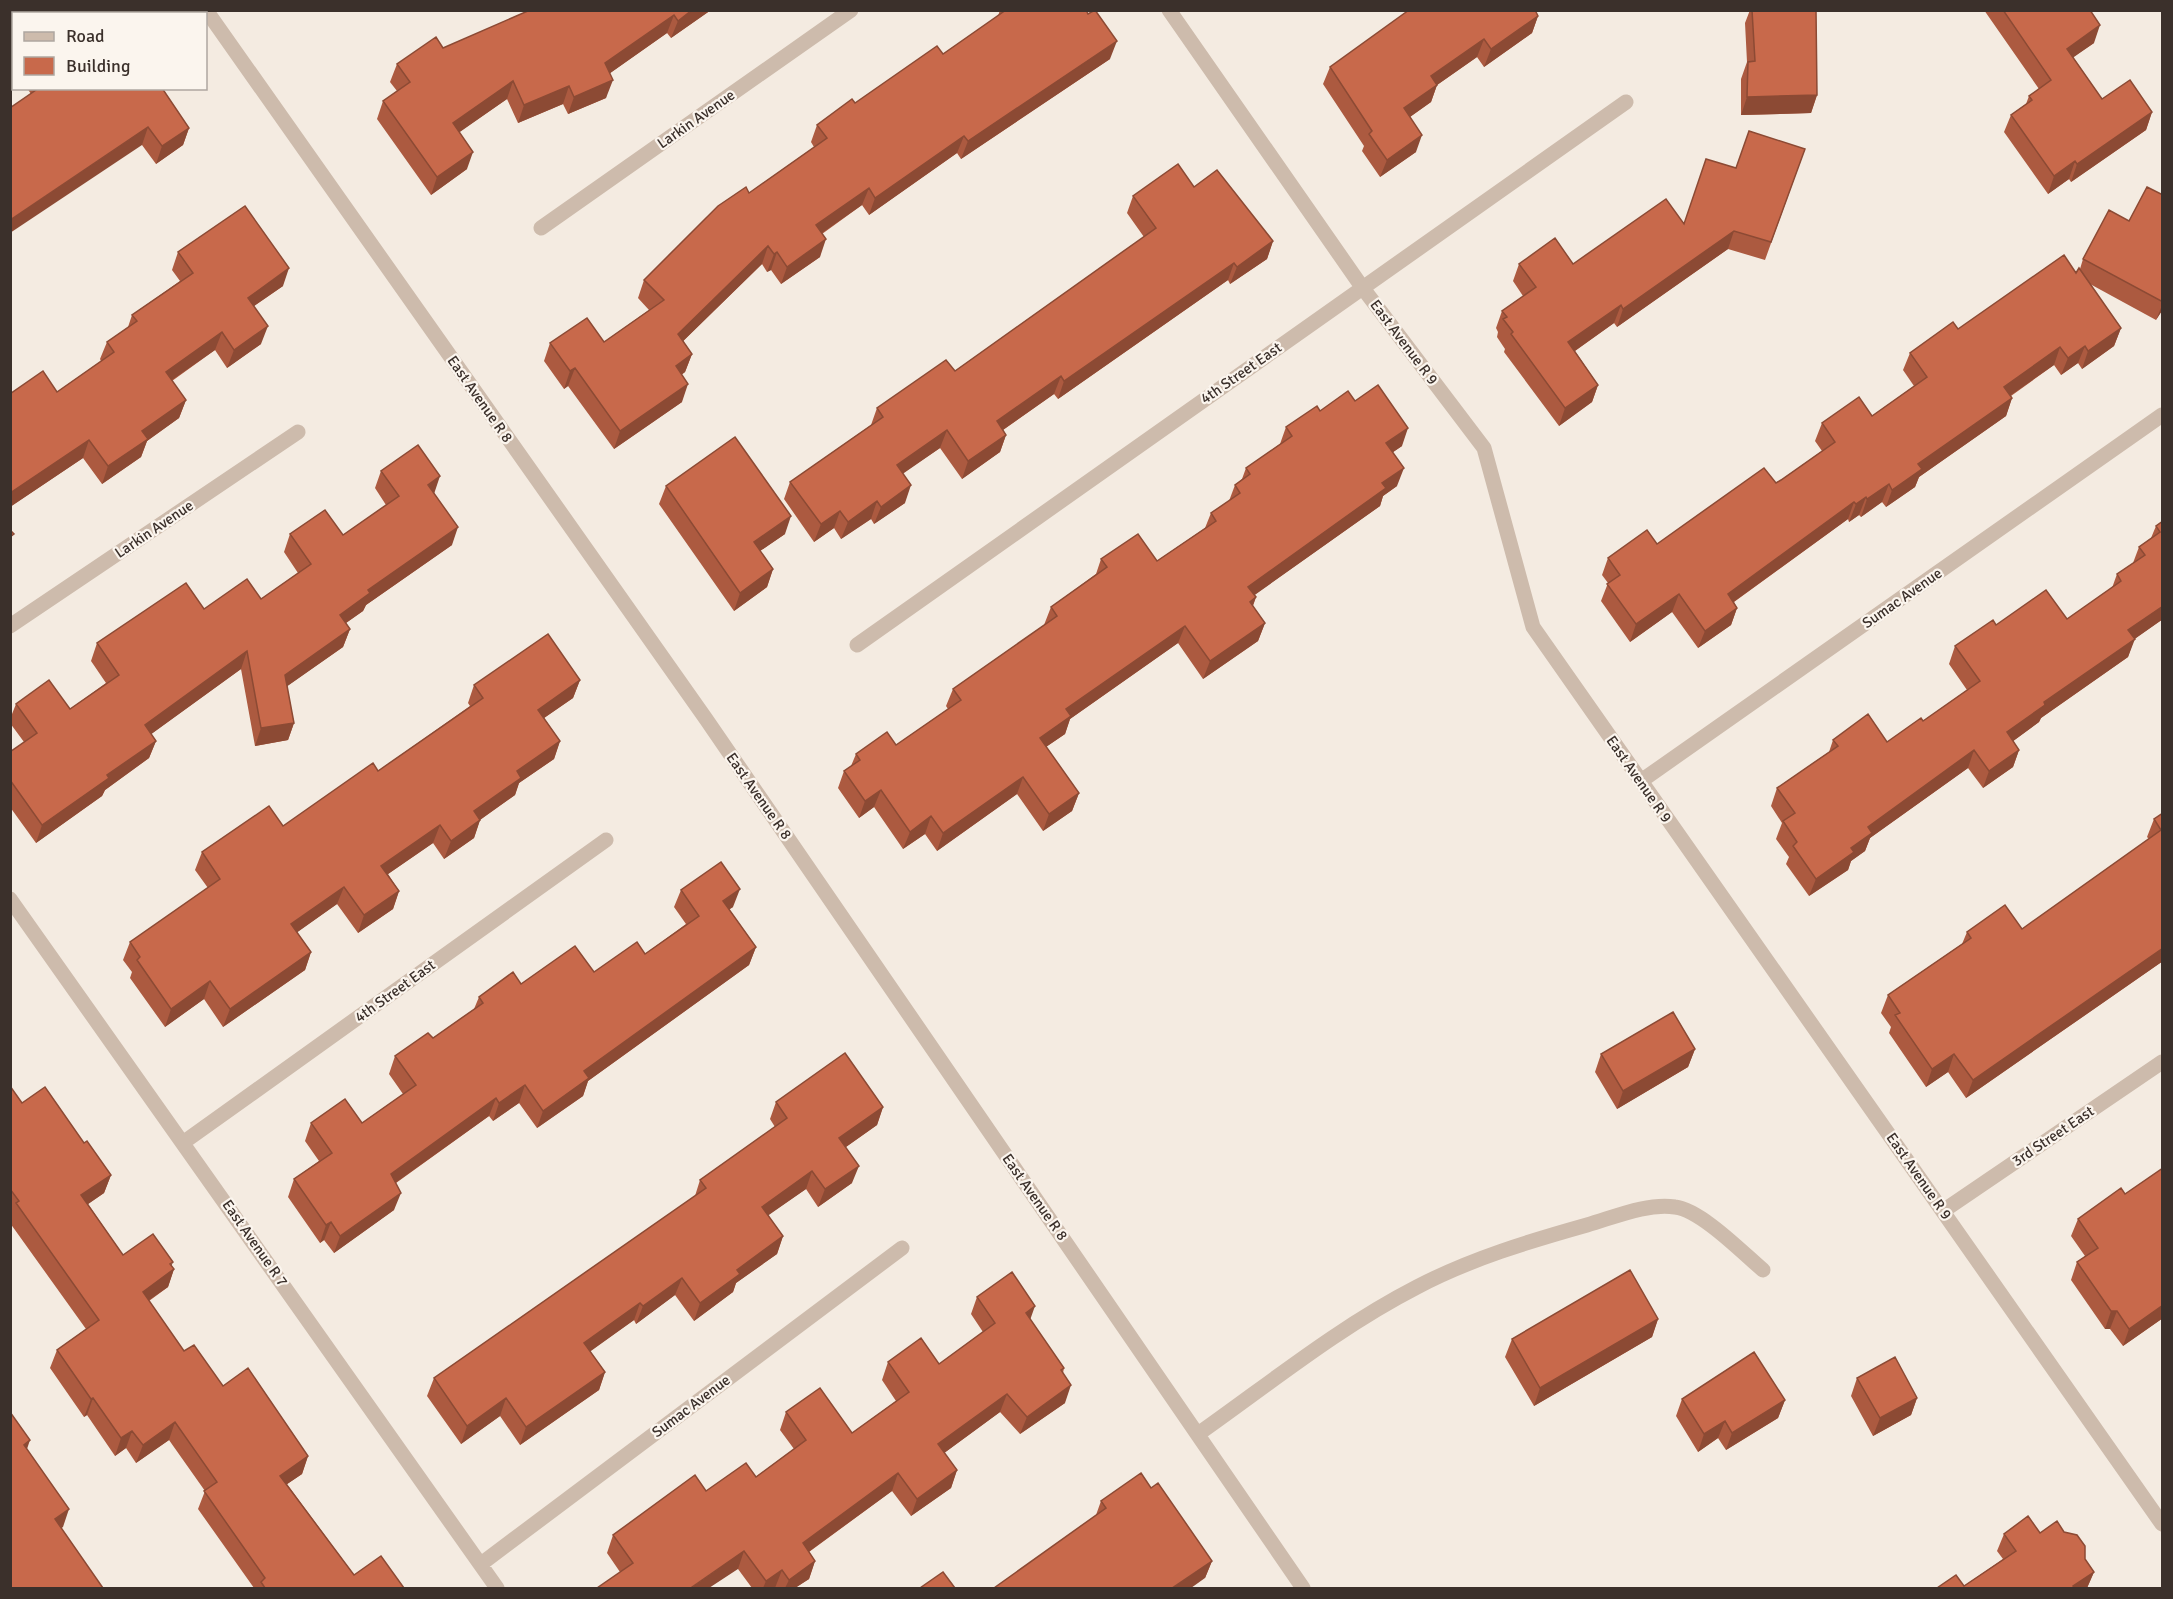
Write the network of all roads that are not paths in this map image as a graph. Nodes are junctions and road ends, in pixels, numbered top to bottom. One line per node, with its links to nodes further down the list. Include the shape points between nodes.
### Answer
1 (206, 10): 19 (street, East Avenue R 8, via 706,719)
2 (851, 10): 5 (street, Larkin Avenue)
3 (1169, 10): 6 (street, East Avenue R 9)
4 (1626, 102): 6 (street, 4th Street East)
5 (541, 228)
6 (1362, 287): 10 (street, 4th Street East); 11 (street, East Avenue R 9, via 1484,448 1533,627)
7 (2163, 415): 11 (street, Sumac Avenue)
8 (298, 432): 9 (street, Larkin Avenue)
9 (10, 626)
10 (857, 645)
11 (1641, 781): 16 (street, East Avenue R 9)
12 (606, 840): 15 (street, 4th Street East)
13 (10, 899): 15 (street, East Avenue R 7)
14 (2163, 1062): 16 (street, 3rd Street East)
15 (184, 1142): 21 (street, East Avenue R 7)
16 (1943, 1210): 20 (street, East Avenue R 9)
17 (902, 1248): 21 (street, Sumac Avenue)
18 (1763, 1270): 19 (street, via 1700,1218 1678,1207 1654,1206 1560,1232 1482,1259 1378,1308)
19 (1198, 1434): 23 (street, East Avenue R 8)
20 (2163, 1524)
21 (480, 1564): 22 (street, East Avenue R 7)
22 (498, 1588)
23 (1304, 1588)

